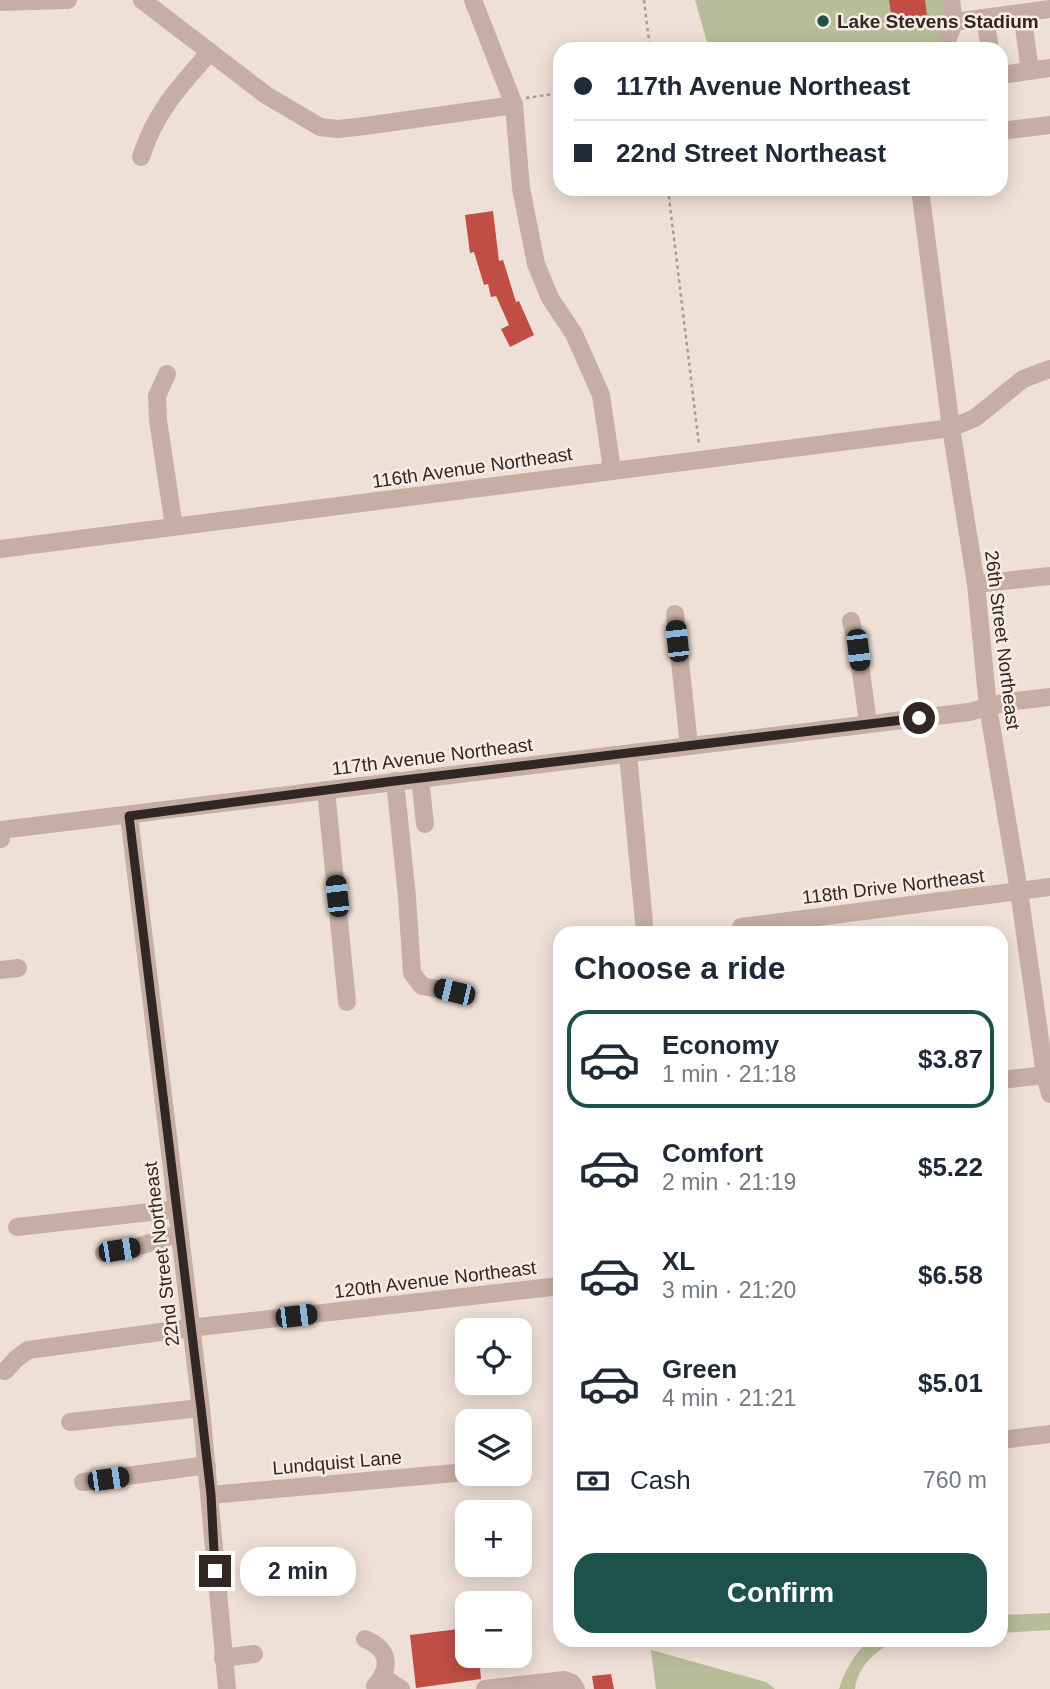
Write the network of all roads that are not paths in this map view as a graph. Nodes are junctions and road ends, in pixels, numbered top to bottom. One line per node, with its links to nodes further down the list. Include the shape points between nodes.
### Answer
1 (68, 0): 5 (street)
2 (142, 0): 12 (street)
3 (473, 0): 16 (street)
4 (951, 0): 9 (street)
5 (0, 2)
6 (1050, 9): 7 (street)
7 (1022, 13): 8 (street); 14 (street)
8 (985, 18): 9 (street); 11 (street)
9 (954, 22): 10 (street)
10 (947, 42)
11 (989, 42)
12 (210, 52): 16 (street, via 266,95 320,127 365,126); 19 (street, via 170,97 149,132)
13 (1050, 68): 14 (street)
14 (1030, 71): 15 (street)
15 (1008, 74)
16 (514, 105): 24 (street, via 521,188 536,264 601,396)
17 (1050, 125): 18 (street)
18 (1008, 130)
19 (141, 157)
20 (921, 196): 23 (street, 26th Street Northeast)
21 (1050, 369): 23 (street, 116th Avenue Northeast, via 1023,379 975,418)
22 (167, 374): 25 (street, via 157,396 158,420)
23 (951, 428): 24 (street, 116th Avenue Northeast); 28 (street, 26th Street Northeast)
24 (612, 469): 25 (street, 116th Avenue Northeast)
25 (174, 527): 26 (street, 116th Avenue Northeast)
26 (0, 549)
27 (1050, 576): 28 (street)
28 (976, 584): 32 (street, 26th Street Northeast)
29 (675, 614): 34 (street)
30 (851, 621): 33 (street)
31 (1050, 697): 32 (street, 117th Avenue Northeast)
32 (988, 707): 33 (street, 117th Avenue Northeast); 43 (street, 26th Street Northeast)
33 (868, 723): 34 (street, 117th Avenue Northeast)
34 (689, 746): 35 (street, 117th Avenue Northeast)
35 (628, 754): 36 (street, 117th Avenue Northeast); 44 (street)
36 (420, 778): 37 (street, 117th Avenue Northeast); 40 (street)
37 (395, 781): 38 (street, 117th Avenue Northeast); 46 (street, via 412,973 422,986)
38 (326, 790): 39 (street, 117th Avenue Northeast); 47 (street)
39 (129, 816): 41 (street, 117th Avenue Northeast); 51 (street, 22nd Street Northeast, via 142,952)
40 (425, 824)
41 (1, 834)
42 (1050, 887): 43 (street, 118th Drive Northeast)
43 (1019, 891): 45 (street, 118th Drive Northeast); 48 (street, 26th Street Northeast)
44 (644, 926)
45 (749, 926)
46 (454, 992)
47 (347, 1002)
48 (1045, 1075): 49 (street); 50 (street, 26th Street Northeast)
49 (1008, 1079)
50 (1050, 1094)
51 (177, 1209): 52 (street); 53 (street, 22nd Street Northeast)
52 (17, 1227)
53 (180, 1233): 54 (street); 56 (street, 22nd Street Northeast)
54 (104, 1253)
55 (553, 1287): 56 (street, 120th Avenue Northeast)
56 (190, 1328): 57 (street, 120th Avenue Northeast, via 28,1350); 58 (street, 22nd Street Northeast)
57 (5, 1371)
58 (201, 1408): 59 (street); 62 (street, 22nd Street Northeast)
59 (70, 1422)
60 (1050, 1434): 61 (street)
61 (1008, 1439)
62 (207, 1465): 64 (street); 65 (street, 22nd Street Northeast)
63 (455, 1473): 65 (street, Lundquist Lane)
64 (83, 1482)
65 (211, 1495): 68 (street, 22nd Street Northeast)
66 (365, 1639): 70 (street, via 383,1650 386,1663 379,1682)
67 (254, 1654): 68 (street)
68 (223, 1658): 69 (street, 22nd Street Northeast)
69 (227, 1689)
70 (401, 1689)
71 (485, 1689): 72 (street, via 564,1680)
72 (576, 1689)

